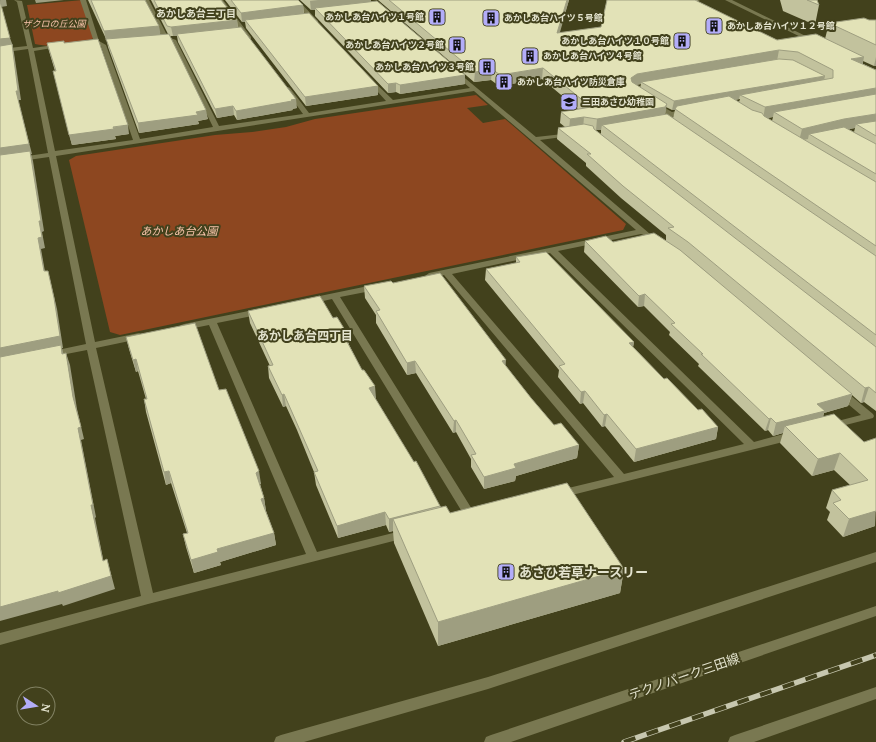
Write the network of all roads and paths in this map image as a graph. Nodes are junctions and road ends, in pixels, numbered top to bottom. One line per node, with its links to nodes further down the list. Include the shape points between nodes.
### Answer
1 (17, 0): 22 (street)
2 (82, 0): 17 (street)
3 (146, 0): 12 (street)
4 (220, 0): 8 (street)
5 (295, 0): 9 (street)
6 (728, 0): 20 (street)
7 (247, 25): 8 (street)
8 (240, 26): 10 (street)
9 (322, 28)
10 (245, 32): 11 (street); 19 (street)
11 (238, 33)
12 (166, 38): 13 (street); 14 (street)
13 (158, 39)
14 (173, 40): 15 (street); 34 (street)
15 (180, 40)
16 (90, 43): 17 (street)
17 (100, 44): 18 (street); 37 (street)
18 (111, 45)
19 (254, 45)
20 (821, 45)
21 (68, 46): 22 (street)
22 (30, 49): 23 (street); 38 (street)
23 (0, 51)
24 (448, 65): 27 (street)
25 (364, 74): 29 (street)
26 (283, 83): 32 (street)
27 (476, 89): 29 (street); 36 (street)
28 (646, 98): 31 (street)
29 (391, 102): 32 (street)
30 (692, 110): 31 (street)
31 (671, 114): 33 (street)
32 (307, 115): 34 (street)
33 (667, 124)
34 (217, 129): 37 (street)
35 (575, 133): 36 (street)
36 (535, 139): 40 (street)
37 (137, 141): 38 (street)
38 (51, 154): 39 (street); 52 (street)
39 (0, 162)
40 (642, 231): 41 (street); 42 (street)
41 (654, 238)
42 (552, 250): 43 (street); 55 (street)
43 (447, 272): 44 (street); 56 (street)
44 (417, 279)
45 (387, 285): 46 (street)
46 (335, 296): 47 (street); 59 (street)
47 (304, 302)
48 (274, 309): 49 (street)
49 (212, 322): 50 (street); 62 (street)
50 (174, 329)
51 (152, 334): 52 (street)
52 (91, 346): 53 (street); 64 (street)
53 (45, 355)
54 (833, 386): 55 (street, via 869,416)
55 (752, 446): 56 (street)
56 (622, 479): 57 (street)
57 (546, 498)
58 (486, 513): 59 (street)
59 (471, 517): 60 (street)
60 (456, 521)
61 (418, 530): 62 (street)
62 (313, 557): 64 (street)
63 (876, 557): 68 (street, via 488,683)
64 (148, 599): 66 (street)
65 (876, 611): 69 (street, テクノパーク三田線)
66 (0, 639)
67 (876, 693): 70 (street)
68 (281, 742)
69 (492, 742)
70 (735, 742)

